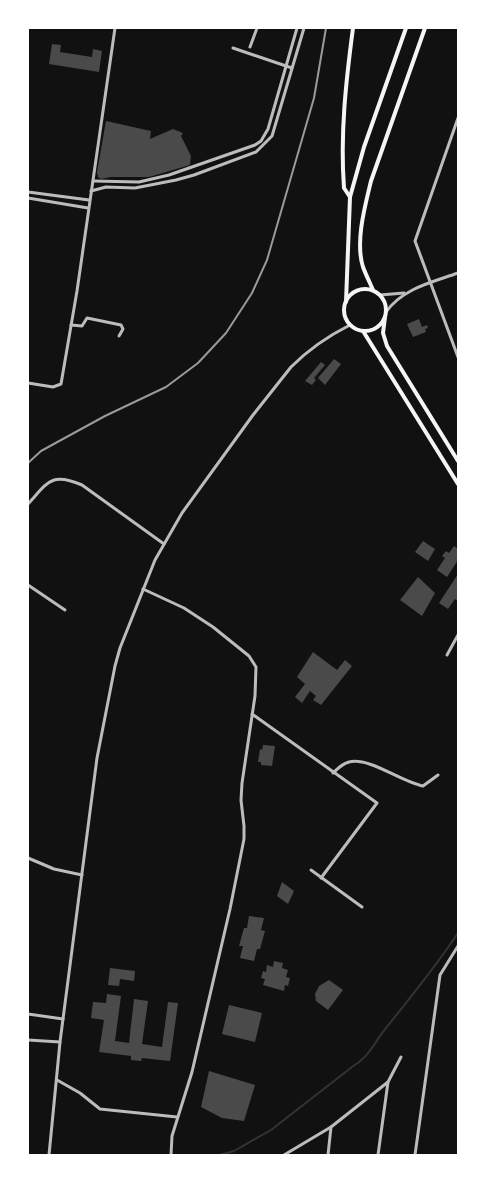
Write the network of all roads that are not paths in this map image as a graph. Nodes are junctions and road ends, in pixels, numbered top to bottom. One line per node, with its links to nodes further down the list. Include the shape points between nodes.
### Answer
1 (115, 28): 15 (street)
2 (256, 28): 8 (street)
3 (297, 28): 10 (street)
4 (304, 28): 11 (street)
5 (353, 28): 18 (main road, via 346,70 343,125 344,188)
6 (406, 28): 18 (main road)
7 (425, 28): 24 (main road, via 371,181 366,203 361,257)
8 (250, 47)
9 (233, 48): 10 (street)
10 (286, 67): 11 (street); 13 (street, via 268,129 261,141)
11 (292, 68): 14 (street, via 272,136 256,152)
12 (458, 118): 23 (street, via 416,235 417,248)
13 (218, 157): 14 (street); 15 (street, via 169,175 139,182)
14 (220, 165): 16 (street, via 162,183 134,188 106,187)
15 (93, 181): 16 (street)
16 (91, 191): 20 (street)
17 (28, 192): 20 (street)
18 (350, 197): 27 (main road)
19 (28, 198): 21 (street)
20 (90, 200): 21 (street)
21 (88, 208): 30 (street)
22 (458, 273): 23 (street)
23 (430, 283): 25 (street); 34 (street)
24 (373, 290): 26 (main road); 27 (main road, via 354,292)
25 (406, 293): 26 (street); 28 (street)
26 (380, 295): 28 (main road, via 384,300)
27 (346, 302): 31 (main road, via 344,314)
28 (386, 312): 29 (main road)
29 (385, 317): 32 (main road, via 376,328); 36 (main road, via 383,333 387,346)
30 (71, 325): 33 (street, via 82,326 87,318 121,325 123,329); 35 (street, via 61,384 53,387)
31 (350, 325): 32 (main road); 39 (street, via 328,337 291,367 202,483)
32 (363, 331): 37 (main road)
33 (119, 336)
34 (458, 357)
35 (28, 383)
36 (458, 461)
37 (458, 484)
38 (28, 504): 39 (street, via 47,483 61,478 69,480 82,485)
39 (164, 544): 41 (street)
40 (28, 584): 42 (street)
41 (143, 589): 45 (street, via 184,608 214,627 253,660 256,667); 50 (street, via 120,648 113,674 98,745)
42 (64, 610)
43 (458, 635): 44 (street)
44 (447, 655)
45 (252, 714): 46 (street); 61 (street, via 241,800 244,839 192,1072)
46 (334, 773): 47 (street, via 342,764 357,762 377,767 404,781 423,786); 51 (street, via 377,803)
47 (438, 775)
48 (28, 858): 50 (street, via 54,869)
49 (311, 870): 51 (street)
50 (82, 875): 55 (street)
51 (321, 878): 52 (street)
52 (362, 907)
53 (458, 946): 68 (street, via 440,974)
54 (28, 1014): 55 (street)
55 (64, 1019): 57 (street)
56 (28, 1040): 57 (street)
57 (60, 1042): 59 (street)
58 (401, 1057): 60 (street)
59 (57, 1080): 61 (street, via 80,1093 100,1109); 63 (street)
60 (388, 1082): 62 (street); 67 (street)
61 (178, 1117): 64 (street)
62 (330, 1127): 65 (street); 66 (street)
63 (48, 1155)
64 (171, 1155)
65 (286, 1155)
66 (328, 1155)
67 (378, 1155)
68 (415, 1155)

